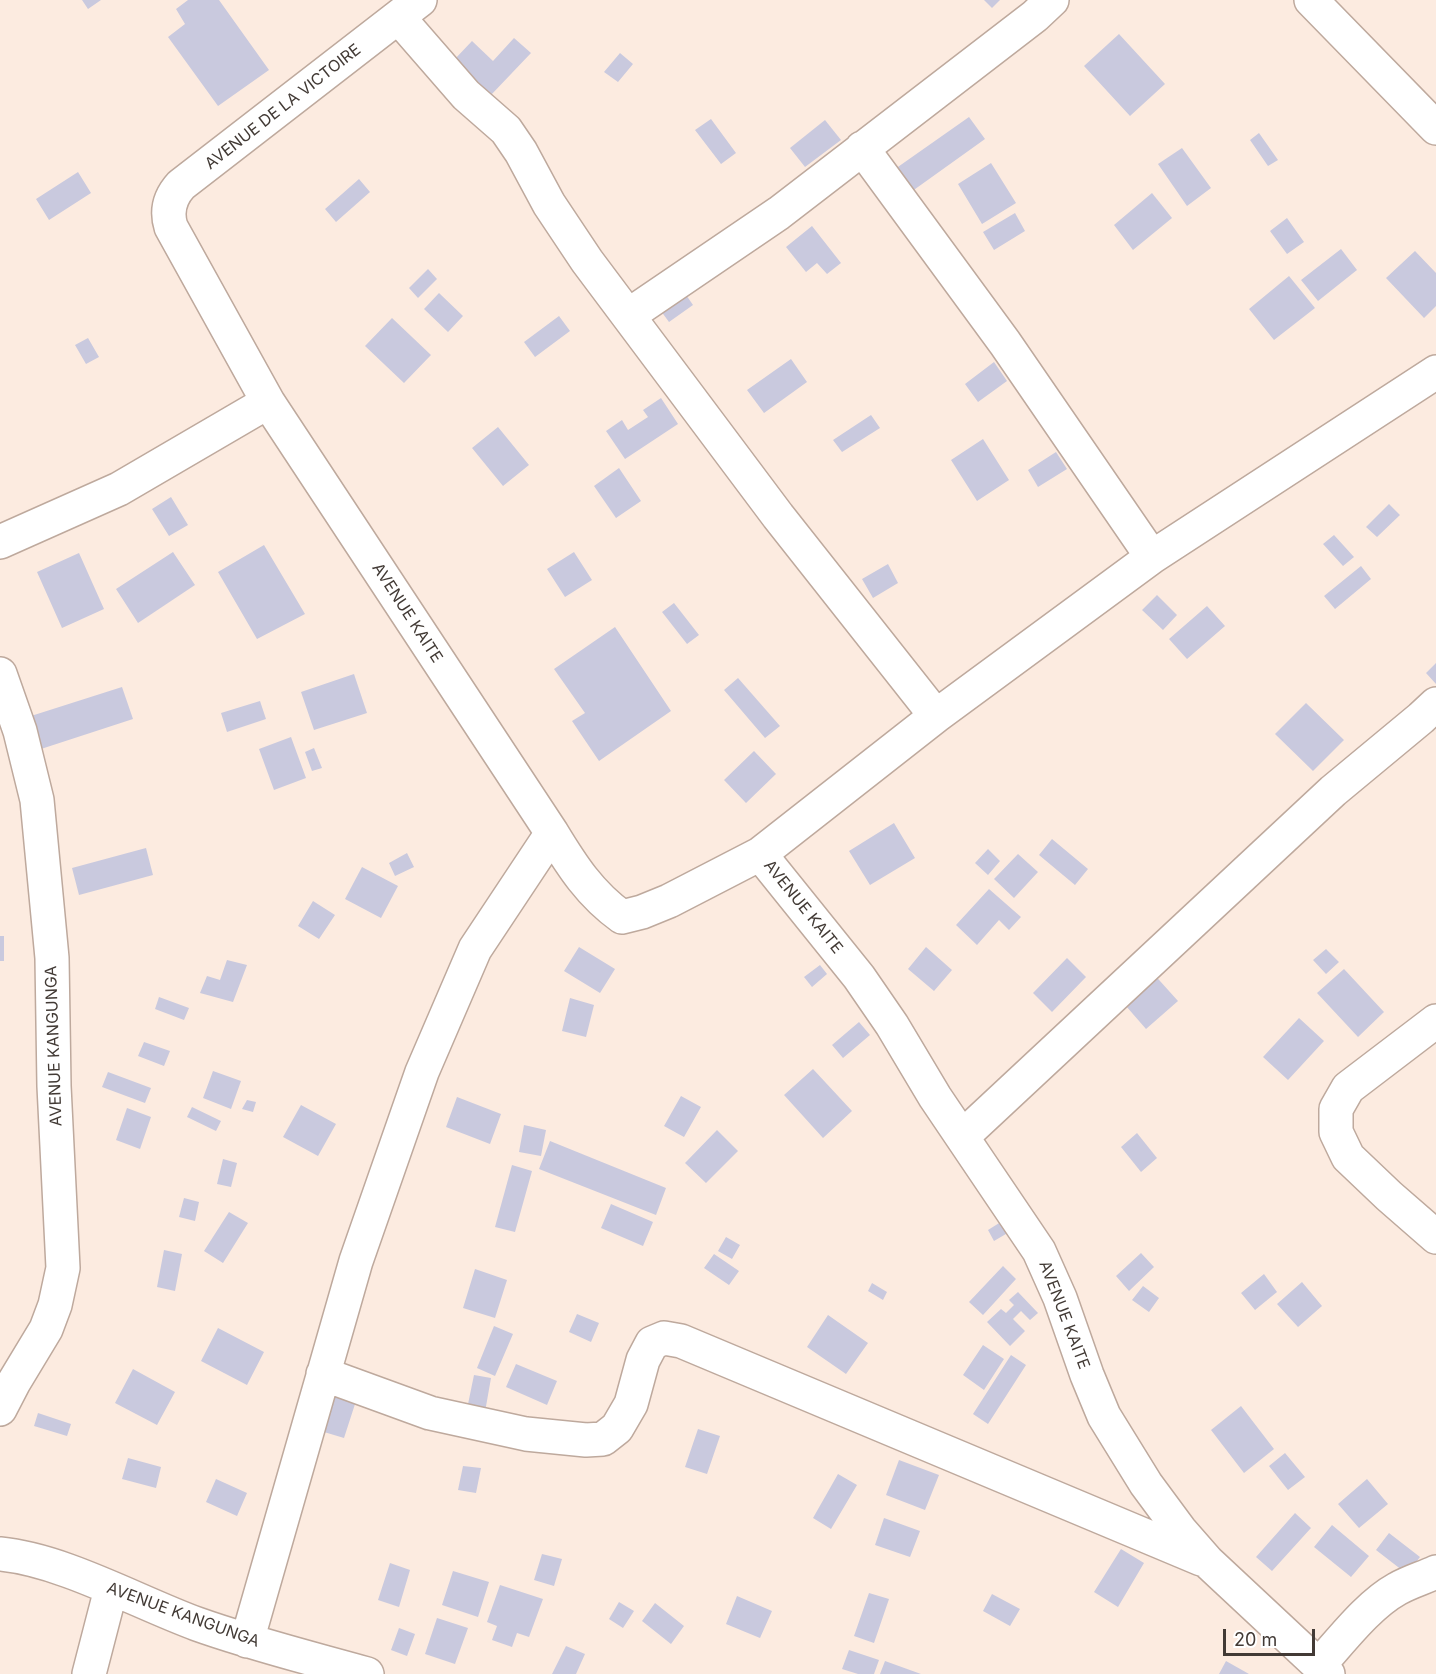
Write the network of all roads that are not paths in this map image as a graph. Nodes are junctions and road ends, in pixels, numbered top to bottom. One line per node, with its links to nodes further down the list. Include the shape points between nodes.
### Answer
1 (1052, 0): 5 (street)
2 (1321, 3): 4 (street)
3 (410, 9): 6 (street, AVENUE DE LA VICTOIRE, via 181,185 168,211); 7 (street, via 466,95 506,130 549,204)
4 (1436, 128)
5 (862, 148): 7 (street, via 779,213); 11 (street, via 1005,343)
6 (171, 227): 9 (street, AVENUE KAITE)
7 (629, 315): 14 (street, via 778,516)
8 (1436, 372): 11 (street)
9 (268, 402): 10 (street, via 119,489); 15 (street, AVENUE KAITE)
10 (0, 542)
11 (1152, 557): 14 (street)
12 (0, 674): 21 (street, AVENUE KANGUNGA, via 38,800 52,958 63,1268 46,1329)
13 (1436, 704): 18 (street, via 1333,791)
14 (936, 716): 16 (street)
15 (552, 833): 16 (street, AVENUE KAITE, via 584,883 622,916 669,901); 20 (street, via 475,949 446,1014 356,1261)
16 (760, 854): 18 (street, AVENUE KAITE, via 859,977)
17 (1436, 1021): 19 (street, via 1348,1088 1336,1109 1336,1132 1348,1157)
18 (962, 1137): 23 (street, AVENUE KAITE, via 1039,1251 1104,1416 1146,1484)
19 (1436, 1237)
20 (323, 1374): 23 (street, via 430,1413 526,1434 586,1440 603,1438 617,1428 632,1404 643,1360 652,1343 664,1338 681,1341); 26 (street)
21 (5, 1389)
22 (0, 1554): 25 (street, AVENUE KANGUNGA, via 46,1565)
23 (1208, 1562): 27 (street, AVENUE KAITE)
24 (1436, 1572): 27 (street, via 1399,1587 1375,1605)
25 (111, 1589): 26 (street, AVENUE KANGUNGA); 28 (street)
26 (247, 1641): 29 (street, AVENUE KANGUNGA)
27 (1323, 1670)
28 (89, 1674)
29 (368, 1674)

